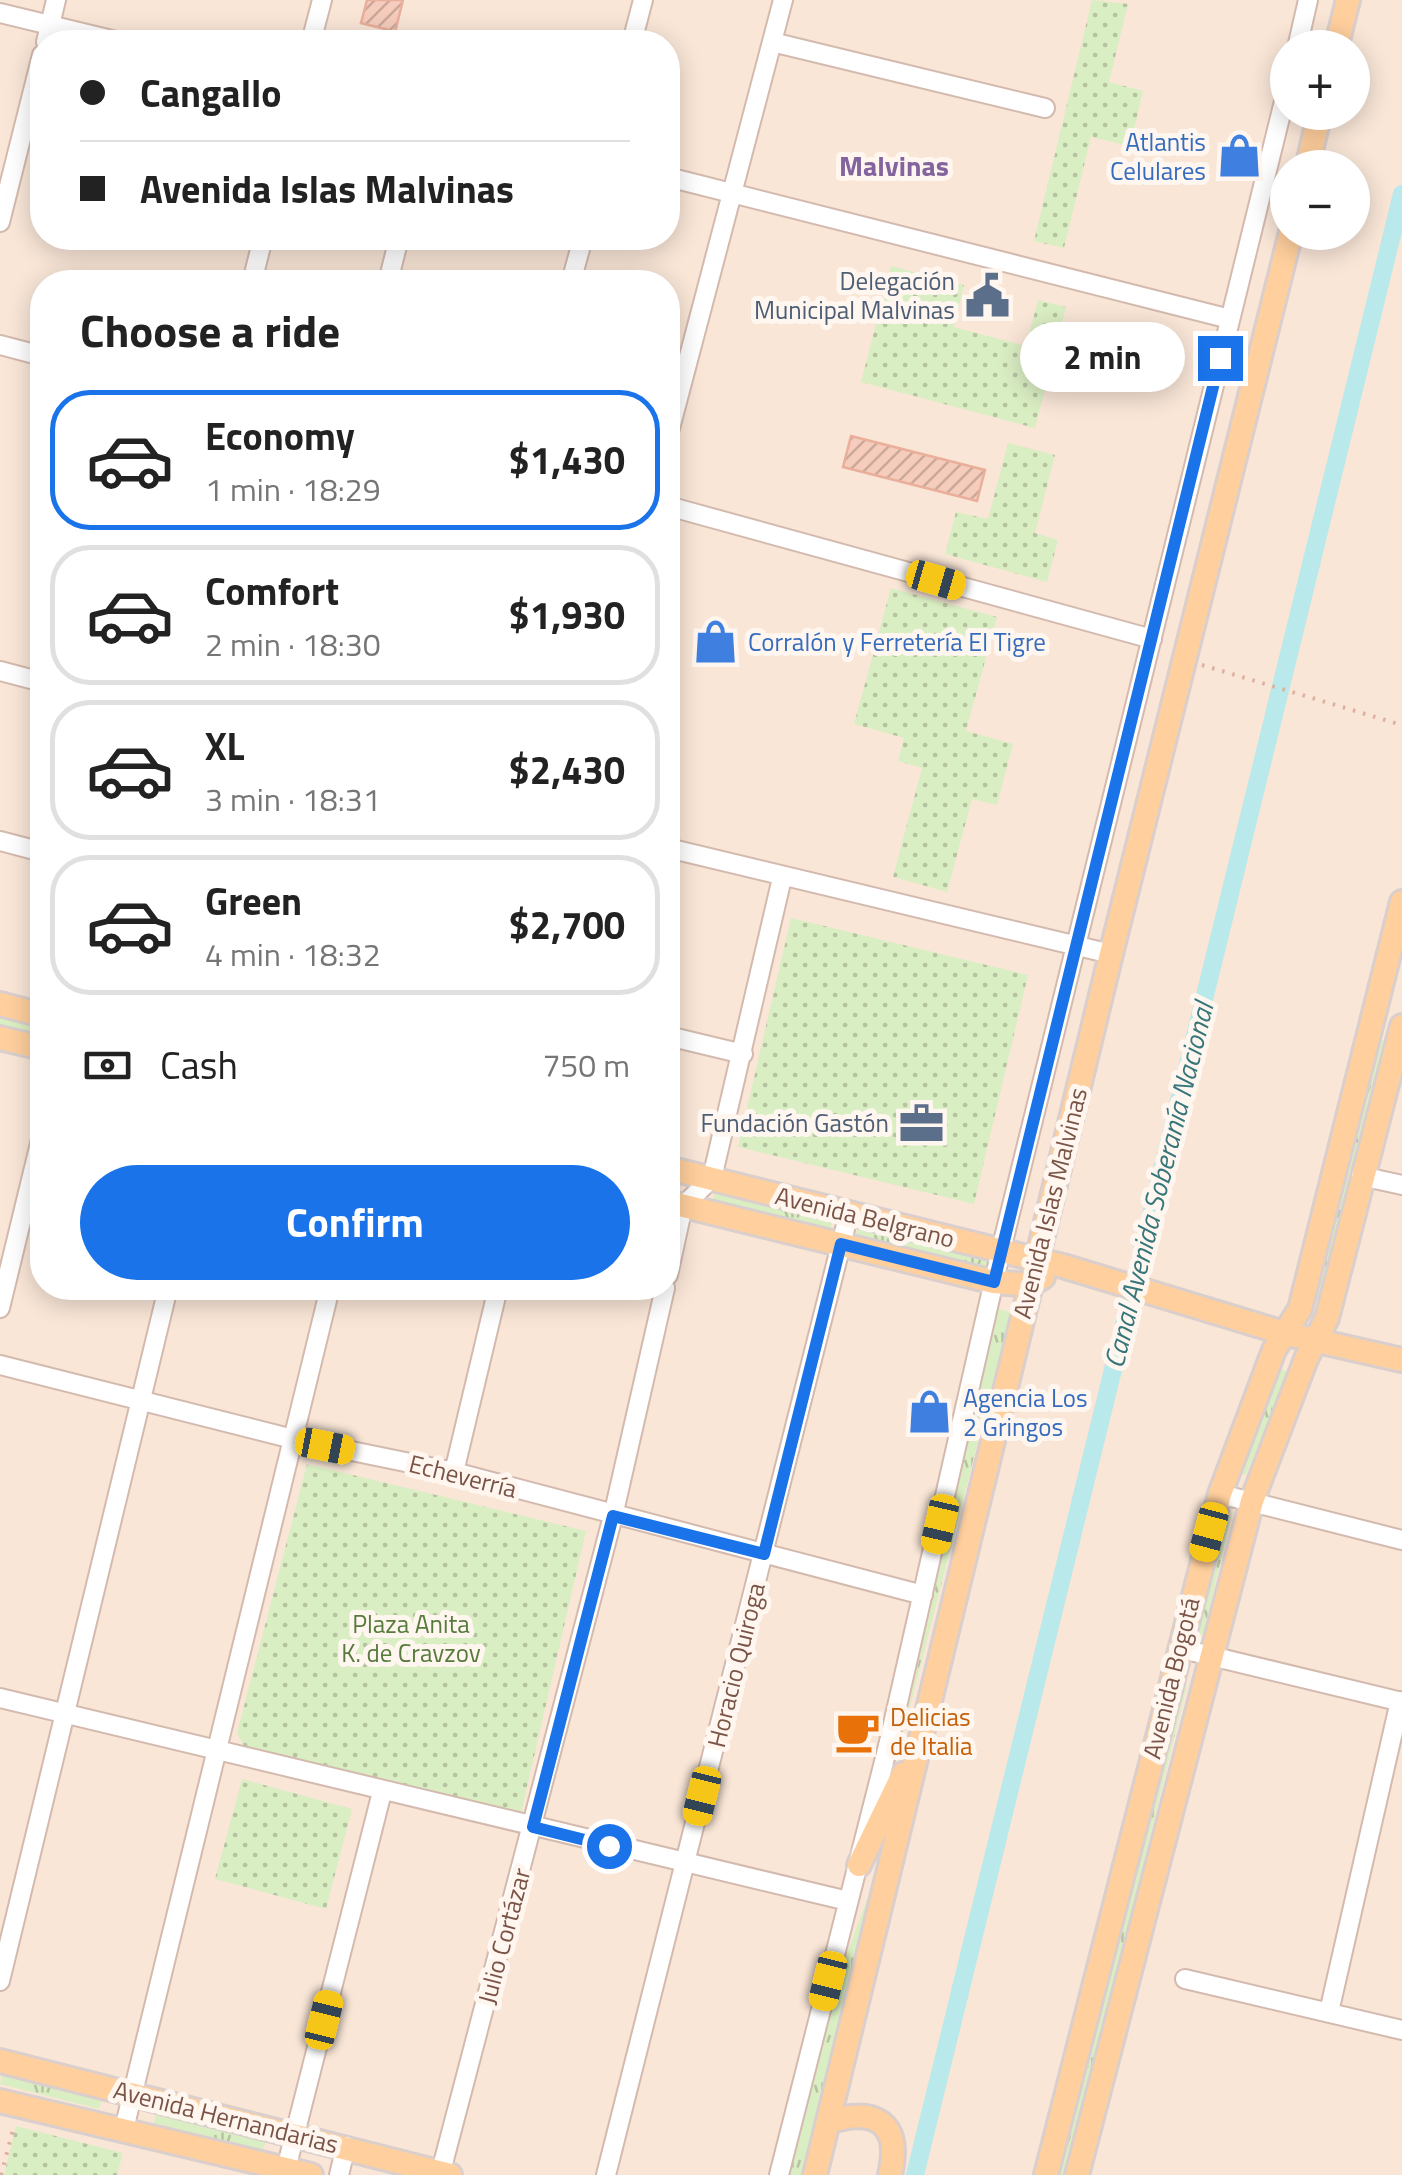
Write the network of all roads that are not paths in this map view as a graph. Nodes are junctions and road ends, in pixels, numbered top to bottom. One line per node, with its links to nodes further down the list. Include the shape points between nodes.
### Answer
1 (56, 0): 9 (street)
2 (322, 0): 10 (street)
3 (643, 0): 11 (street)
4 (783, 0): 14 (street)
5 (1348, 0): 13 (main road)
6 (1302, 1): 12 (street)
7 (0, 13): 8 (street)
8 (39, 30)
9 (49, 30)
10 (314, 30)
11 (635, 30)
12 (1299, 30)
13 (1340, 30)
14 (772, 42): 16 (street); 19 (street)
15 (30, 103): 20 (street)
16 (1045, 108)
17 (1277, 130): 22 (street, Avenida Islas Malvinas)
18 (680, 180): 19 (street)
19 (732, 192): 22 (street); 25 (street)
20 (0, 222)
21 (1287, 250): 36 (main road, Avenida Islas Malvinas)
22 (1230, 318): 27 (street, Avenida Islas Malvinas)
23 (0, 345): 24 (street)
24 (30, 353)
25 (680, 390)
26 (680, 509): 27 (street)
27 (1152, 638): 35 (street, Avenida Islas Malvinas)
28 (0, 671): 29 (street)
29 (30, 679)
30 (0, 841): 31 (street)
31 (30, 849)
32 (680, 851): 33 (street)
33 (782, 878): 35 (street); 44 (street)
34 (1402, 902): 39 (main road, Avenida Bogotá)
35 (1076, 946): 36 (street); 54 (street, Avenida Islas Malvinas)
36 (1111, 954): 55 (main road, Avenida Islas Malvinas)
37 (0, 1004): 38 (main road)
38 (30, 1012)
39 (1376, 1012): 40 (street); 64 (main road, Avenida Bogotá, via 1300,1310)
40 (1402, 1023): 46 (main road, Avenida Bogotá)
41 (0, 1038): 43 (main road)
42 (680, 1039): 44 (street)
43 (30, 1045)
44 (743, 1054): 47 (street)
45 (680, 1171): 47 (main road, Avenida Belgrano)
46 (1361, 1176): 49 (street); 65 (main road, Avenida Bogotá)
47 (712, 1178): 50 (street); 52 (main road, Avenida Belgrano)
48 (30, 1184): 63 (street)
49 (1402, 1186)
50 (680, 1200)
51 (680, 1205): 53 (main road, Avenida Belgrano)
52 (849, 1213): 53 (street, Horacio Quiroga); 54 (main road, Avenida Belgrano)
53 (841, 1244): 57 (main road, Avenida Belgrano); 75 (street, Horacio Quiroga)
54 (1001, 1250): 55 (main road, Avenida Belgrano); 57 (street, Avenida Islas Malvinas)
55 (1036, 1259): 56 (main road, Avenida Belgrano); 58 (main road, Avenida Islas Malvinas)
56 (1063, 1266): 58 (main road); 64 (main road, Avenida Belgrano)
57 (994, 1282): 58 (main road, Avenida Belgrano); 76 (street, Avenida Islas Malvinas)
58 (1030, 1285): 82 (main road, Avenida Islas Malvinas)
59 (165, 1300): 68 (street)
60 (327, 1300): 69 (street)
61 (495, 1300): 70 (street)
62 (662, 1300): 73 (street, Julio Cortázar)
63 (0, 1308)
64 (1286, 1334): 65 (main road, Avenida Belgrano); 71 (main road, Avenida Bogotá)
65 (1316, 1340): 66 (main road, Avenida Belgrano); 72 (main road, Avenida Bogotá)
66 (1402, 1360)
67 (0, 1365): 68 (street, Echeverría)
68 (141, 1400): 69 (street, Echeverría); 81 (street)
69 (293, 1439): 70 (street, Echeverría); 83 (street)
70 (454, 1472): 73 (street, Echeverría)
71 (1220, 1494): 72 (street); 77 (main road, Avenida Bogotá)
72 (1252, 1501): 74 (street); 78 (main road, Avenida Bogotá)
73 (613, 1516): 75 (street, Echeverría); 85 (street, Julio Cortázar)
74 (1402, 1540)
75 (764, 1554): 76 (street, Echeverría); 86 (street, Horacio Quiroga)
76 (924, 1595): 87 (street, Avenida Islas Malvinas)
77 (1178, 1648): 78 (street); 108 (main road, Avenida Bogotá)
78 (1210, 1655): 80 (street); 109 (main road, Avenida Bogotá)
79 (0, 1698): 81 (street)
80 (1401, 1702): 91 (street)
81 (64, 1715): 83 (street); 90 (street)
82 (924, 1733): 87 (main road); 96 (main road, Avenida Islas Malvinas)
83 (219, 1750): 84 (street); 94 (street)
84 (382, 1792): 85 (street); 98 (street)
85 (533, 1827): 86 (street); 101 (street, Julio Cortázar)
86 (685, 1865): 88 (street); 104 (street, Horacio Quiroga)
87 (859, 1866): 88 (street, Avenida Islas Malvinas)
88 (848, 1902): 105 (street, Avenida Islas Malvinas)
89 (1185, 1979): 91 (street)
90 (0, 1981)
91 (1329, 2012): 92 (street)
92 (1402, 2030)
93 (0, 2061): 94 (main road, Avenida Hernandarias)
94 (133, 2094): 97 (street); 98 (main road, Avenida Hernandarias)
95 (9, 2104): 97 (main road, Avenida Hernandarias)
96 (828, 2122): 106 (main road, Avenida Islas Malvinas); 107 (main road, via 867,2114 878,2119 895,2153)
97 (124, 2129): 100 (main road, Avenida Hernandarias)
98 (295, 2134): 99 (main road, Avenida Hernandarias); 100 (street)
99 (346, 2146): 101 (main road, Avenida Hernandarias); 103 (street)
100 (286, 2169): 102 (main road, Avenida Hernandarias)
101 (444, 2174)
102 (310, 2175)
103 (339, 2175)
104 (606, 2175)
105 (779, 2175)
106 (815, 2175)
107 (890, 2175)
108 (1046, 2175)
109 (1078, 2175)

